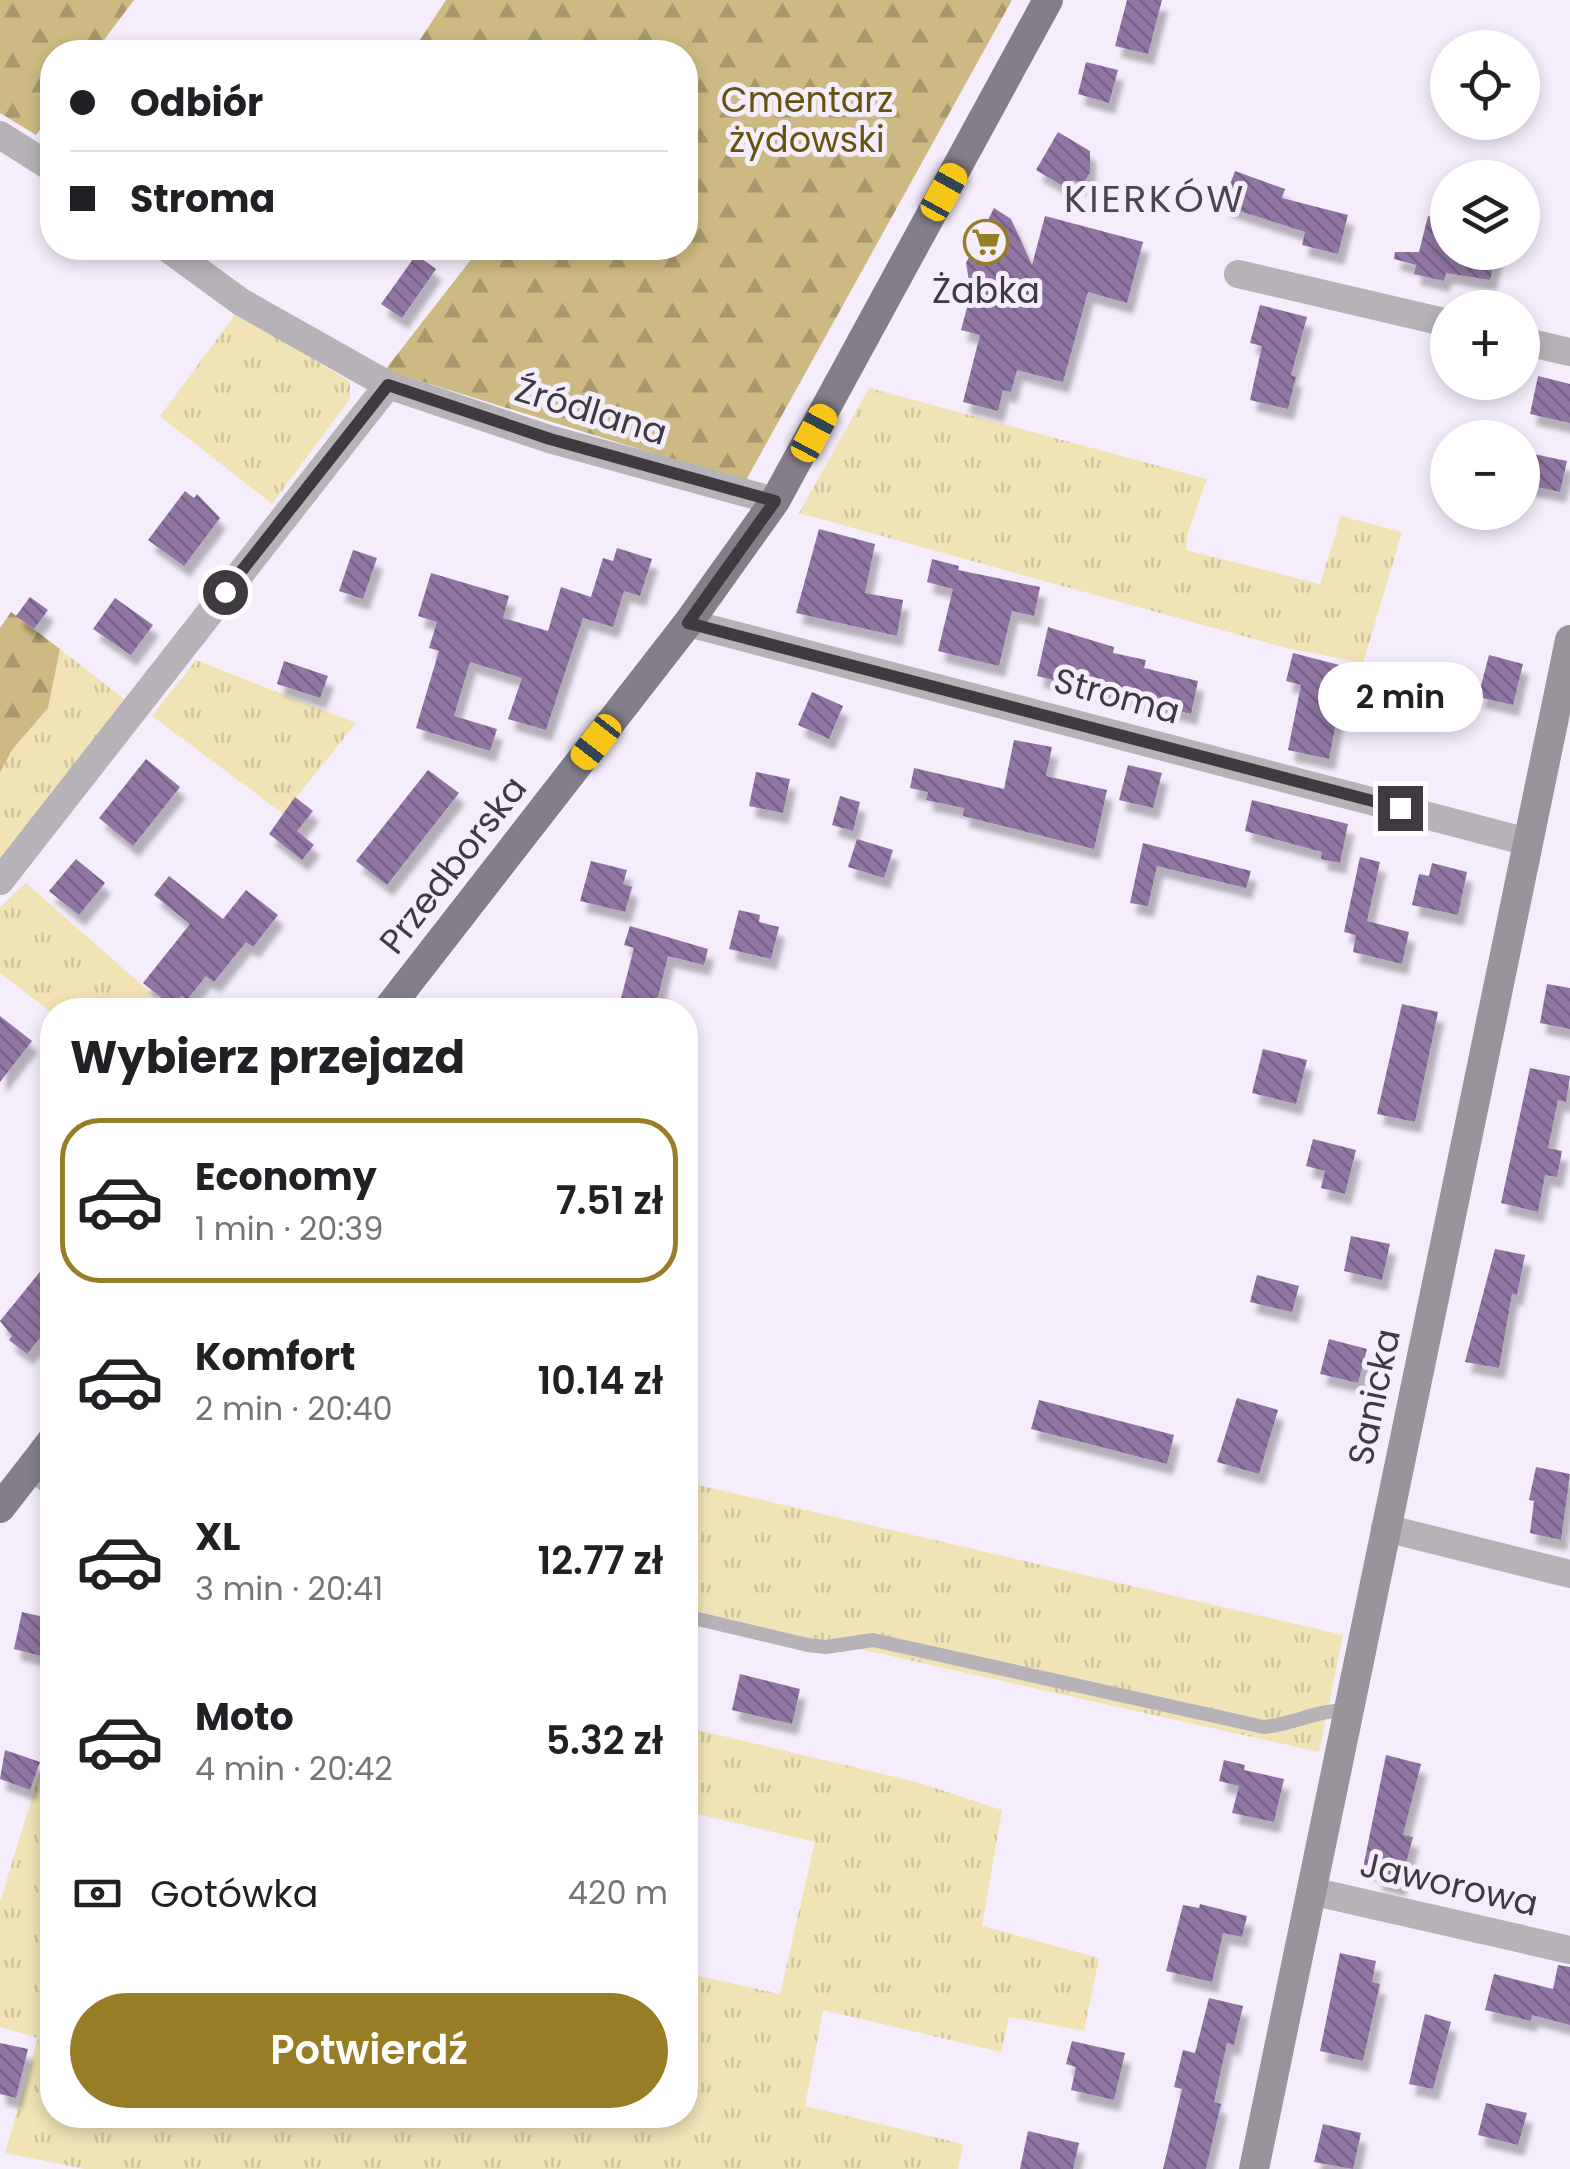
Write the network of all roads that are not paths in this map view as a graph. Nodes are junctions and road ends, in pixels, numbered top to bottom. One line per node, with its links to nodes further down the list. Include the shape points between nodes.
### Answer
1 (1048, 0): 10 (main road, Przedborska)
2 (0, 135): 3 (street)
3 (40, 160)
4 (183, 260): 9 (street, Źródlana, via 241,302)
5 (1238, 274): 6 (street)
6 (1430, 319)
7 (1540, 344): 8 (street)
8 (1570, 352)
9 (388, 385): 10 (street, Źródlana, via 567,444); 14 (street)
10 (775, 501): 11 (main road, Przedborska)
11 (688, 623): 13 (street, Stroma); 15 (main road, Przedborska)
12 (1570, 640): 13 (street, Sanicka)
13 (1528, 842): 18 (street, Sanicka)
14 (0, 881)
15 (397, 998)
16 (40, 1482): 17 (main road)
17 (0, 1508)
18 (1385, 1528): 19 (street); 21 (street, Sanicka)
19 (1570, 1574)
20 (698, 1619): 21 (lane, via 808,1645 872,1640 1264,1727 1321,1710)
21 (1348, 1710): 22 (street, Sanicka)
22 (1311, 1890): 23 (street, Jaworowa); 24 (street, Sanicka)
23 (1570, 1950)
24 (1254, 2169)

